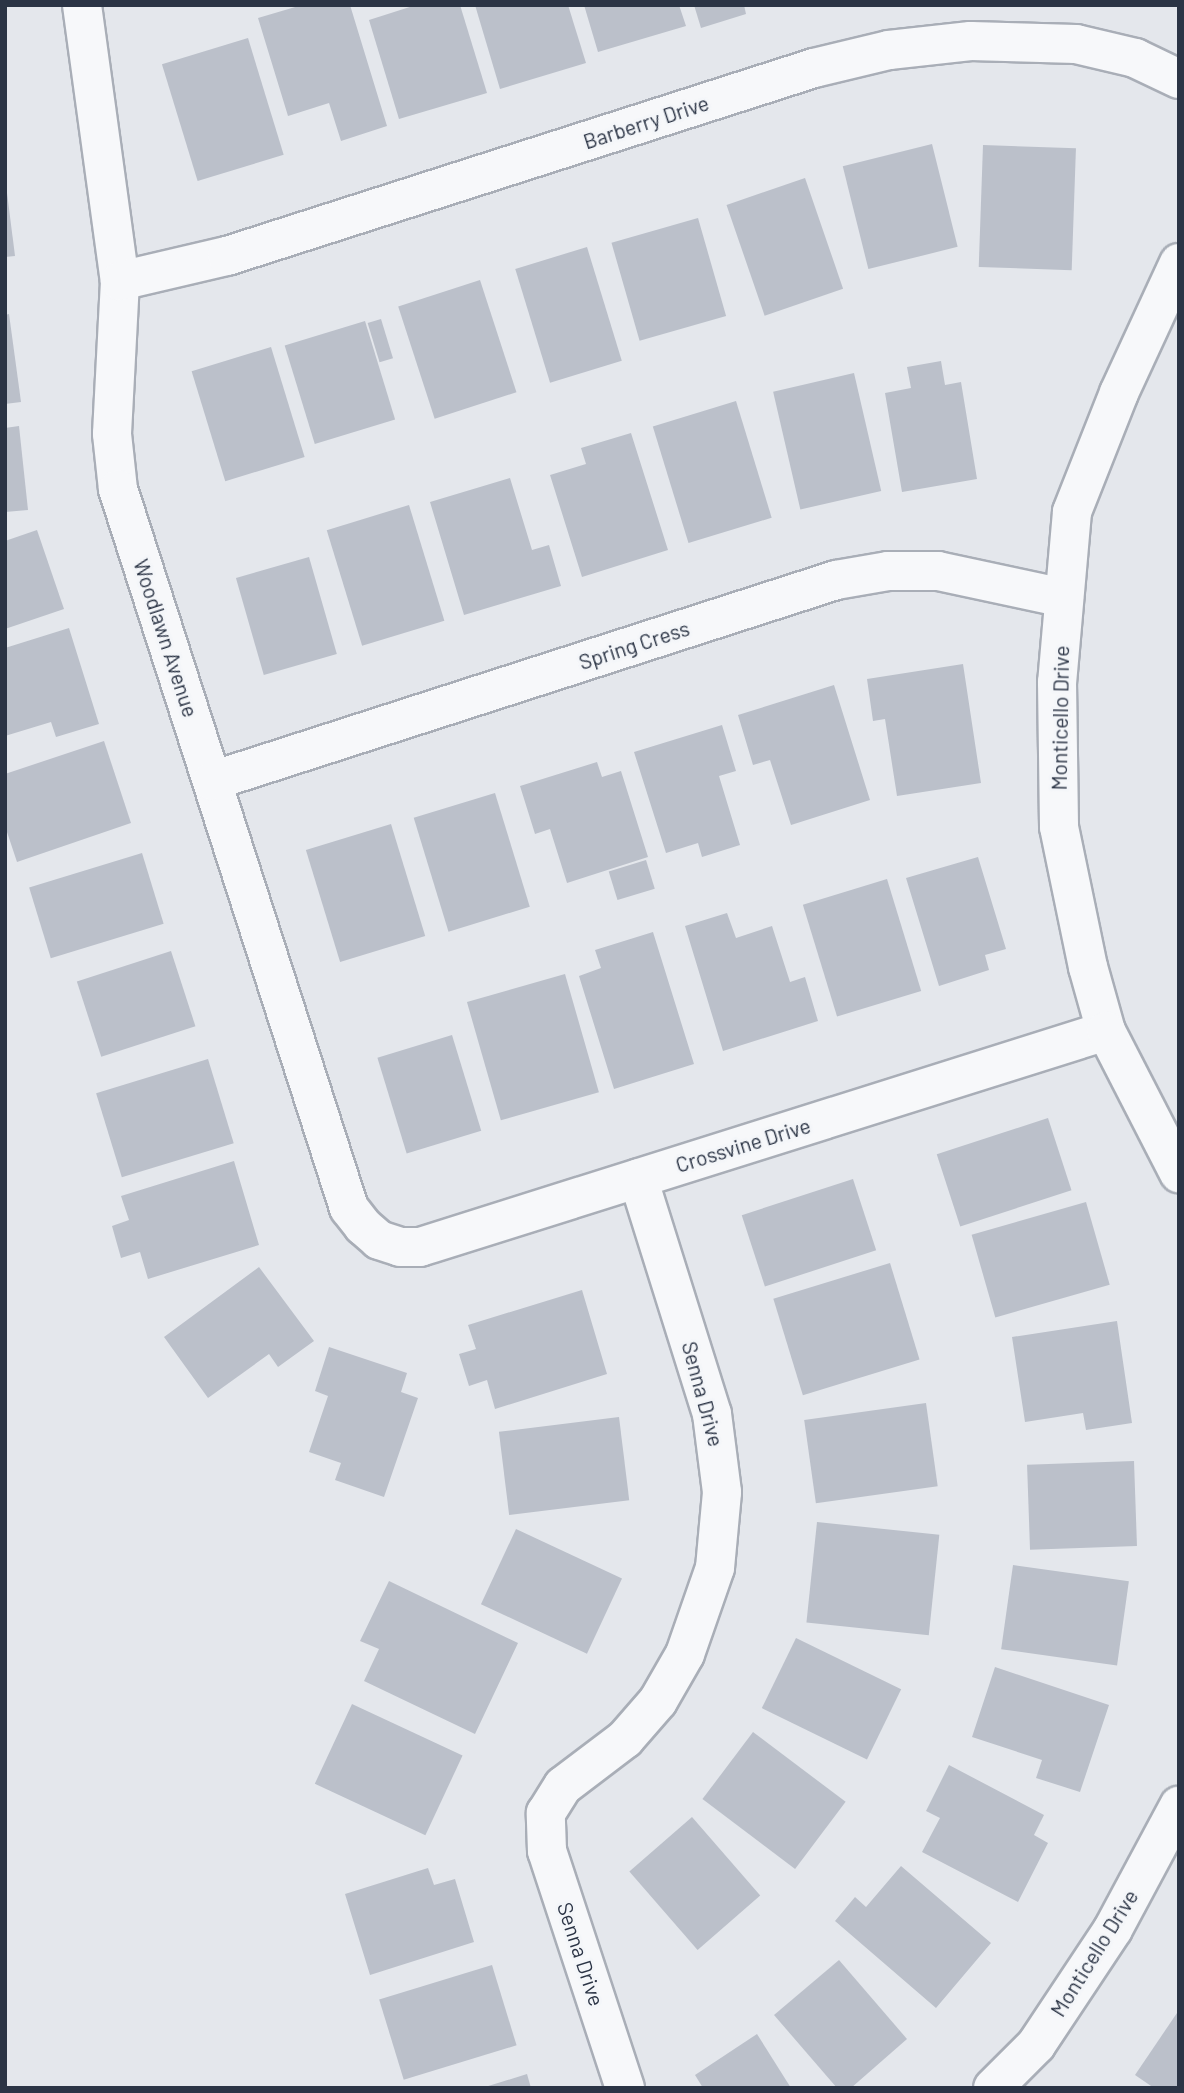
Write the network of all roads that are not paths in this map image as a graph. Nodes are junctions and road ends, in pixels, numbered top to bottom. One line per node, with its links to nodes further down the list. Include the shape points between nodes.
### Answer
1 (82, 5): 4 (street, Woodlawn Avenue)
2 (1179, 79): 4 (street, Barberry Drive, via 1135,58 1076,44 971,41 889,50 814,68 217,259)
3 (1179, 263): 5 (street, Monticello Drive, via 1119,393 1072,512)
4 (120, 281): 6 (street, Woodlawn Avenue, via 112,433 115,470)
5 (1064, 598): 6 (street, Spring Cress, via 938,571 888,571 836,580); 7 (street, Monticello Drive, via 1057,681 1059,827)
6 (212, 781): 10 (street, Woodlawn Avenue, via 349,1208)
7 (1106, 1031): 8 (street, Monticello Drive); 9 (street, Crossvine Drive)
8 (1179, 1173)
9 (638, 1178): 10 (street, Crossvine Drive, via 421,1247); 12 (street, Senna Drive, via 712,1414 722,1492 715,1568 685,1654 658,1701 625,1739 563,1786 546,1813 547,1851)
10 (379, 1240)
11 (1179, 1806): 13 (street, Monticello Drive, via 1113,1929 1036,2045)
12 (625, 2088)
13 (993, 2088)

